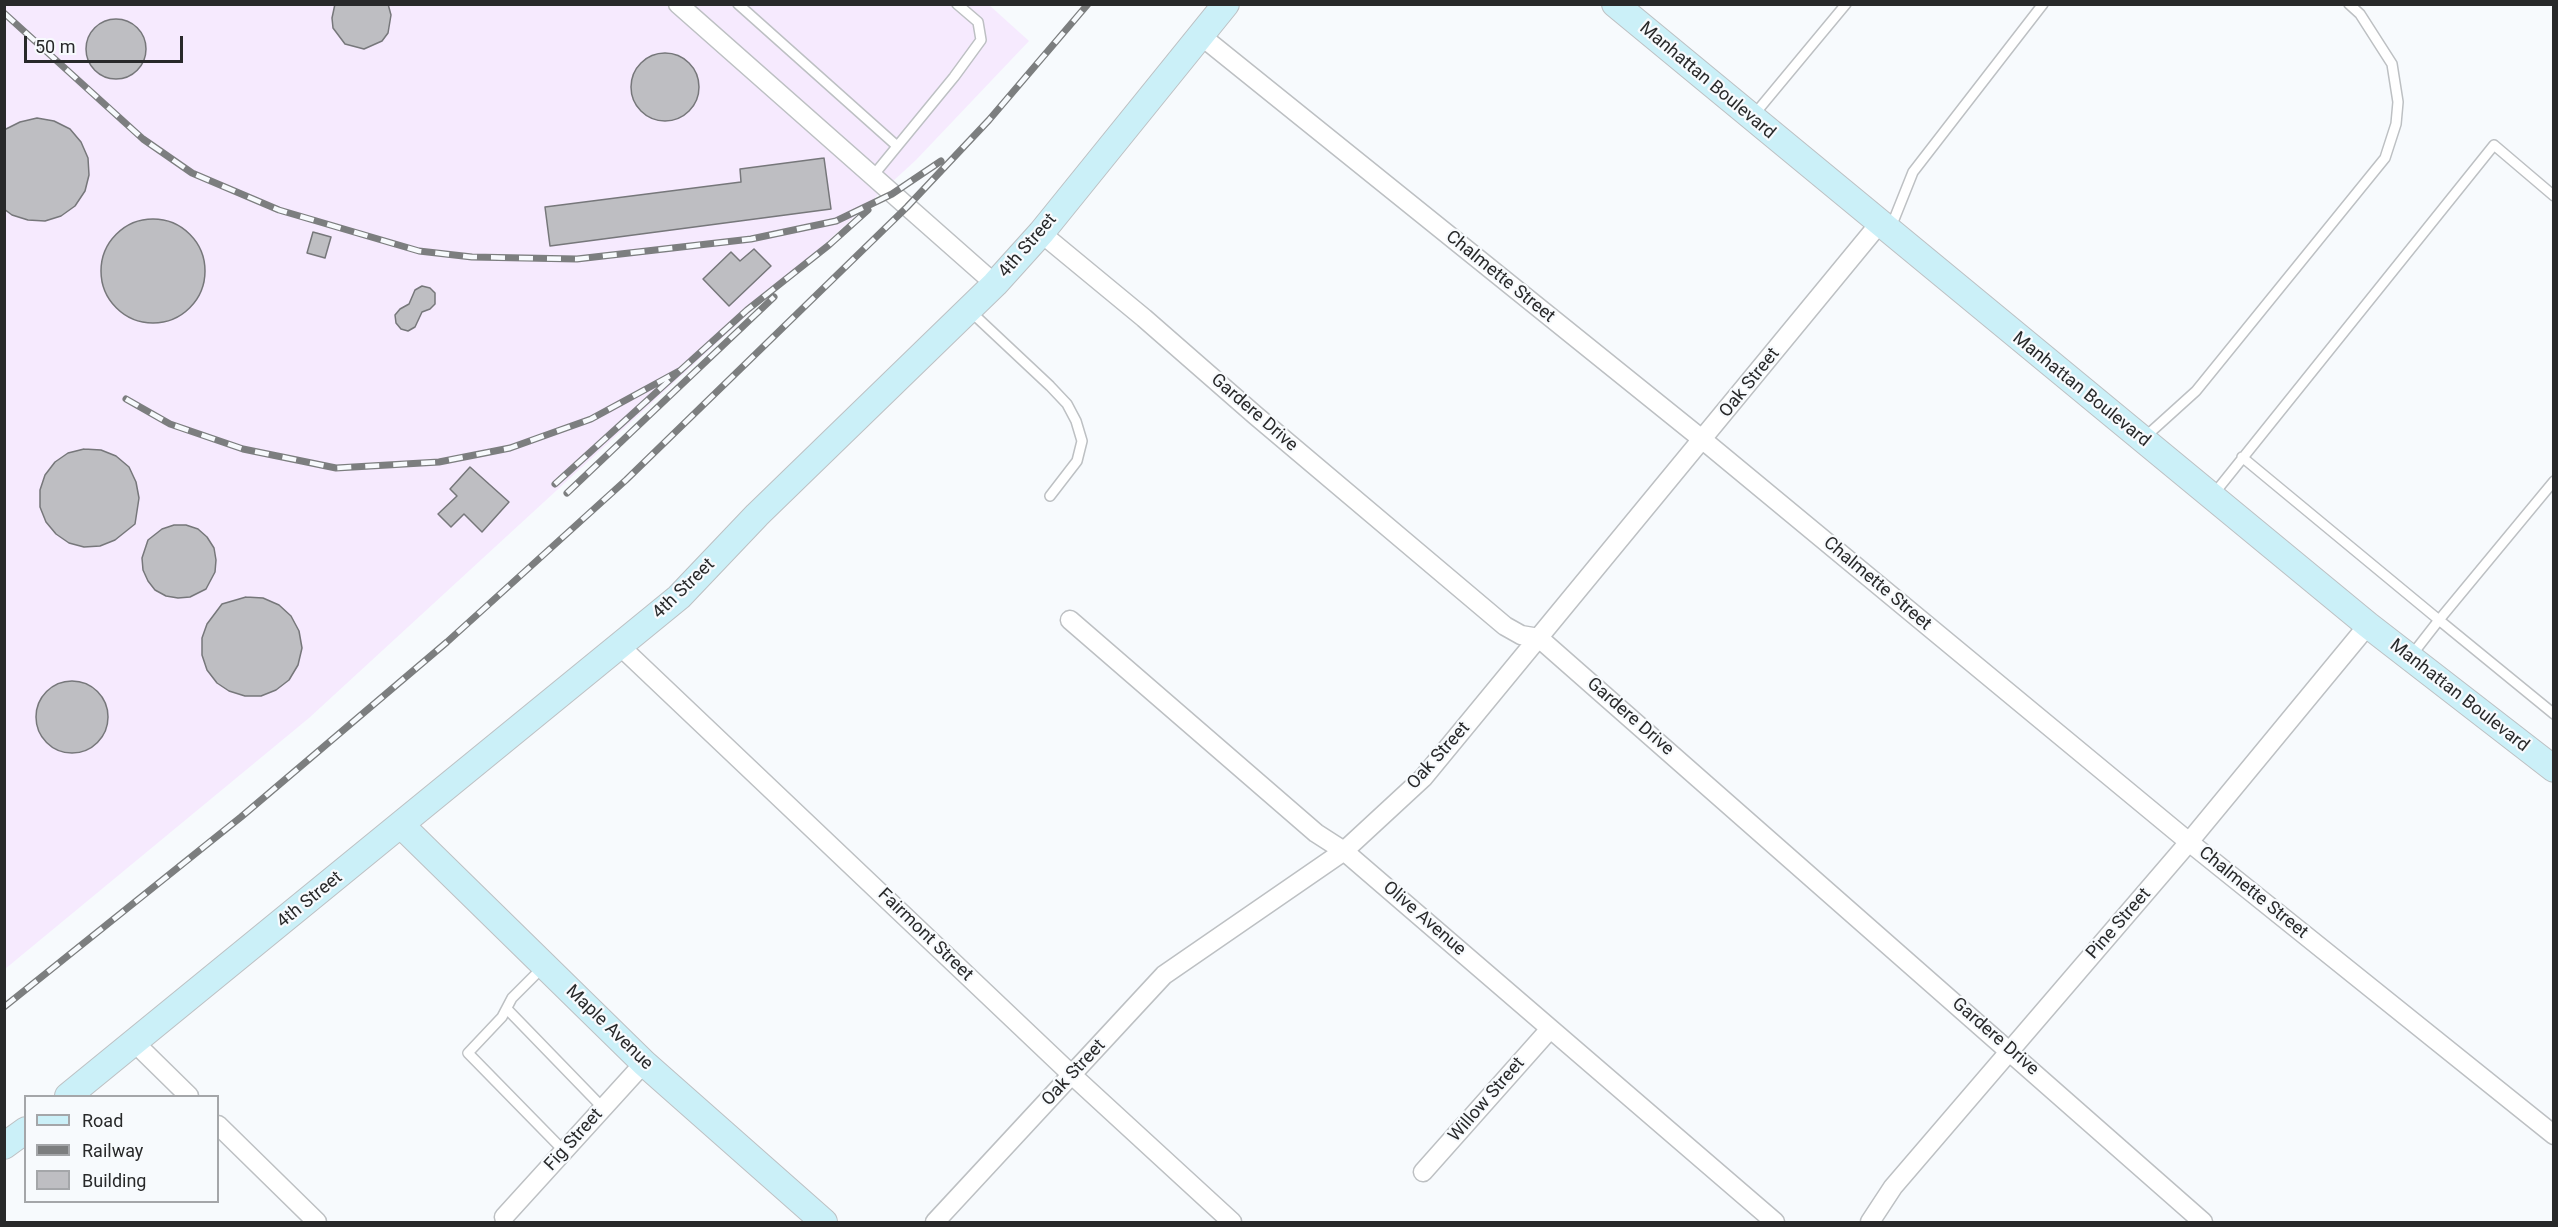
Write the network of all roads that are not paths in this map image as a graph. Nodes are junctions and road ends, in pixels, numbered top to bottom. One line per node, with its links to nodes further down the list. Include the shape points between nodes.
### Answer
1 (678, 4): 12 (street)
2 (738, 4): 11 (lane)
3 (957, 4): 11 (lane, via 978,22 981,40)
4 (1226, 4): 9 (street, 4th Street)
5 (1615, 4): 10 (street, Manhattan Boulevard)
6 (1846, 4): 10 (lane)
7 (2043, 4): 14 (lane, via 1913,172)
8 (2349, 4): 19 (lane, via 2360,14 2392,64 2398,102 2396,124 2385,158 2196,390)
9 (1200, 35): 15 (street, 4th Street); 18 (street, Chalmette Street)
10 (1751, 118): 14 (street, Manhattan Boulevard)
11 (897, 146): 12 (lane)
12 (872, 177): 16 (street)
13 (2553, 196): 20 (lane, via 2494,145)
14 (1884, 228): 18 (street, Oak Street); 19 (street, Manhattan Boulevard)
15 (1041, 233): 16 (street, 4th Street); 27 (street, Gardere Drive, via 1506,626 1521,635)
16 (995, 284): 17 (street, 4th Street)
17 (968, 309): 22 (lane, via 1050,386 1076,421 1082,441 1077,461); 28 (street, 4th Street, via 679,597)
18 (1703, 440): 27 (street, Oak Street); 33 (street, Chalmette Street)
19 (2142, 440): 23 (street, Manhattan Boulevard)
20 (2242, 457): 23 (lane); 25 (lane)
21 (2553, 481): 25 (lane)
22 (1050, 496)
23 (2212, 497): 26 (street, Manhattan Boulevard)
24 (1070, 620): 34 (street, Olive Avenue, via 1316,832)
25 (2439, 620): 29 (lane); 30 (lane)
26 (2368, 625): 29 (street, Manhattan Boulevard); 33 (street, Pine Street)
27 (1539, 638): 34 (street, Oak Street, via 1423,777); 39 (street, Gardere Drive)
28 (620, 646): 32 (street, 4th Street); 41 (street, Fairmont Street)
29 (2410, 658): 31 (street, Manhattan Boulevard)
30 (2553, 714)
31 (2553, 769)
32 (401, 825): 35 (street, Maple Avenue); 38 (street, 4th Street)
33 (2189, 842): 39 (street, Pine Street); 47 (street, Chalmette Street)
34 (1344, 851): 37 (street, Olive Avenue); 41 (street, Oak Street, via 1164,975)
35 (544, 965): 36 (lane, via 512,998); 40 (street, Maple Avenue)
36 (507, 1009): 44 (lane); 49 (lane, via 468,1053)
37 (1550, 1029): 50 (street, Willow Street); 56 (street, Olive Avenue)
38 (135, 1043): 42 (street, 4th Street); 43 (street)
39 (2010, 1050): 57 (street, Pine Street, via 1893,1187); 58 (street, Gardere Drive)
40 (644, 1063): 44 (street, Fig Street); 53 (street, Maple Avenue)
41 (1072, 1075): 54 (street, Oak Street); 55 (street, Fairmont Street)
42 (69, 1095)
43 (188, 1095)
44 (603, 1108): 49 (street, Fig Street)
45 (219, 1126): 52 (street)
46 (24, 1131): 48 (street)
47 (2553, 1135)
48 (4, 1146)
49 (564, 1151): 51 (street, Fig Street)
50 (1423, 1172)
51 (504, 1216)
52 (317, 1222)
53 (824, 1222)
54 (935, 1222)
55 (1232, 1222)
56 (1775, 1222)
57 (1870, 1222)
58 (2203, 1222)

